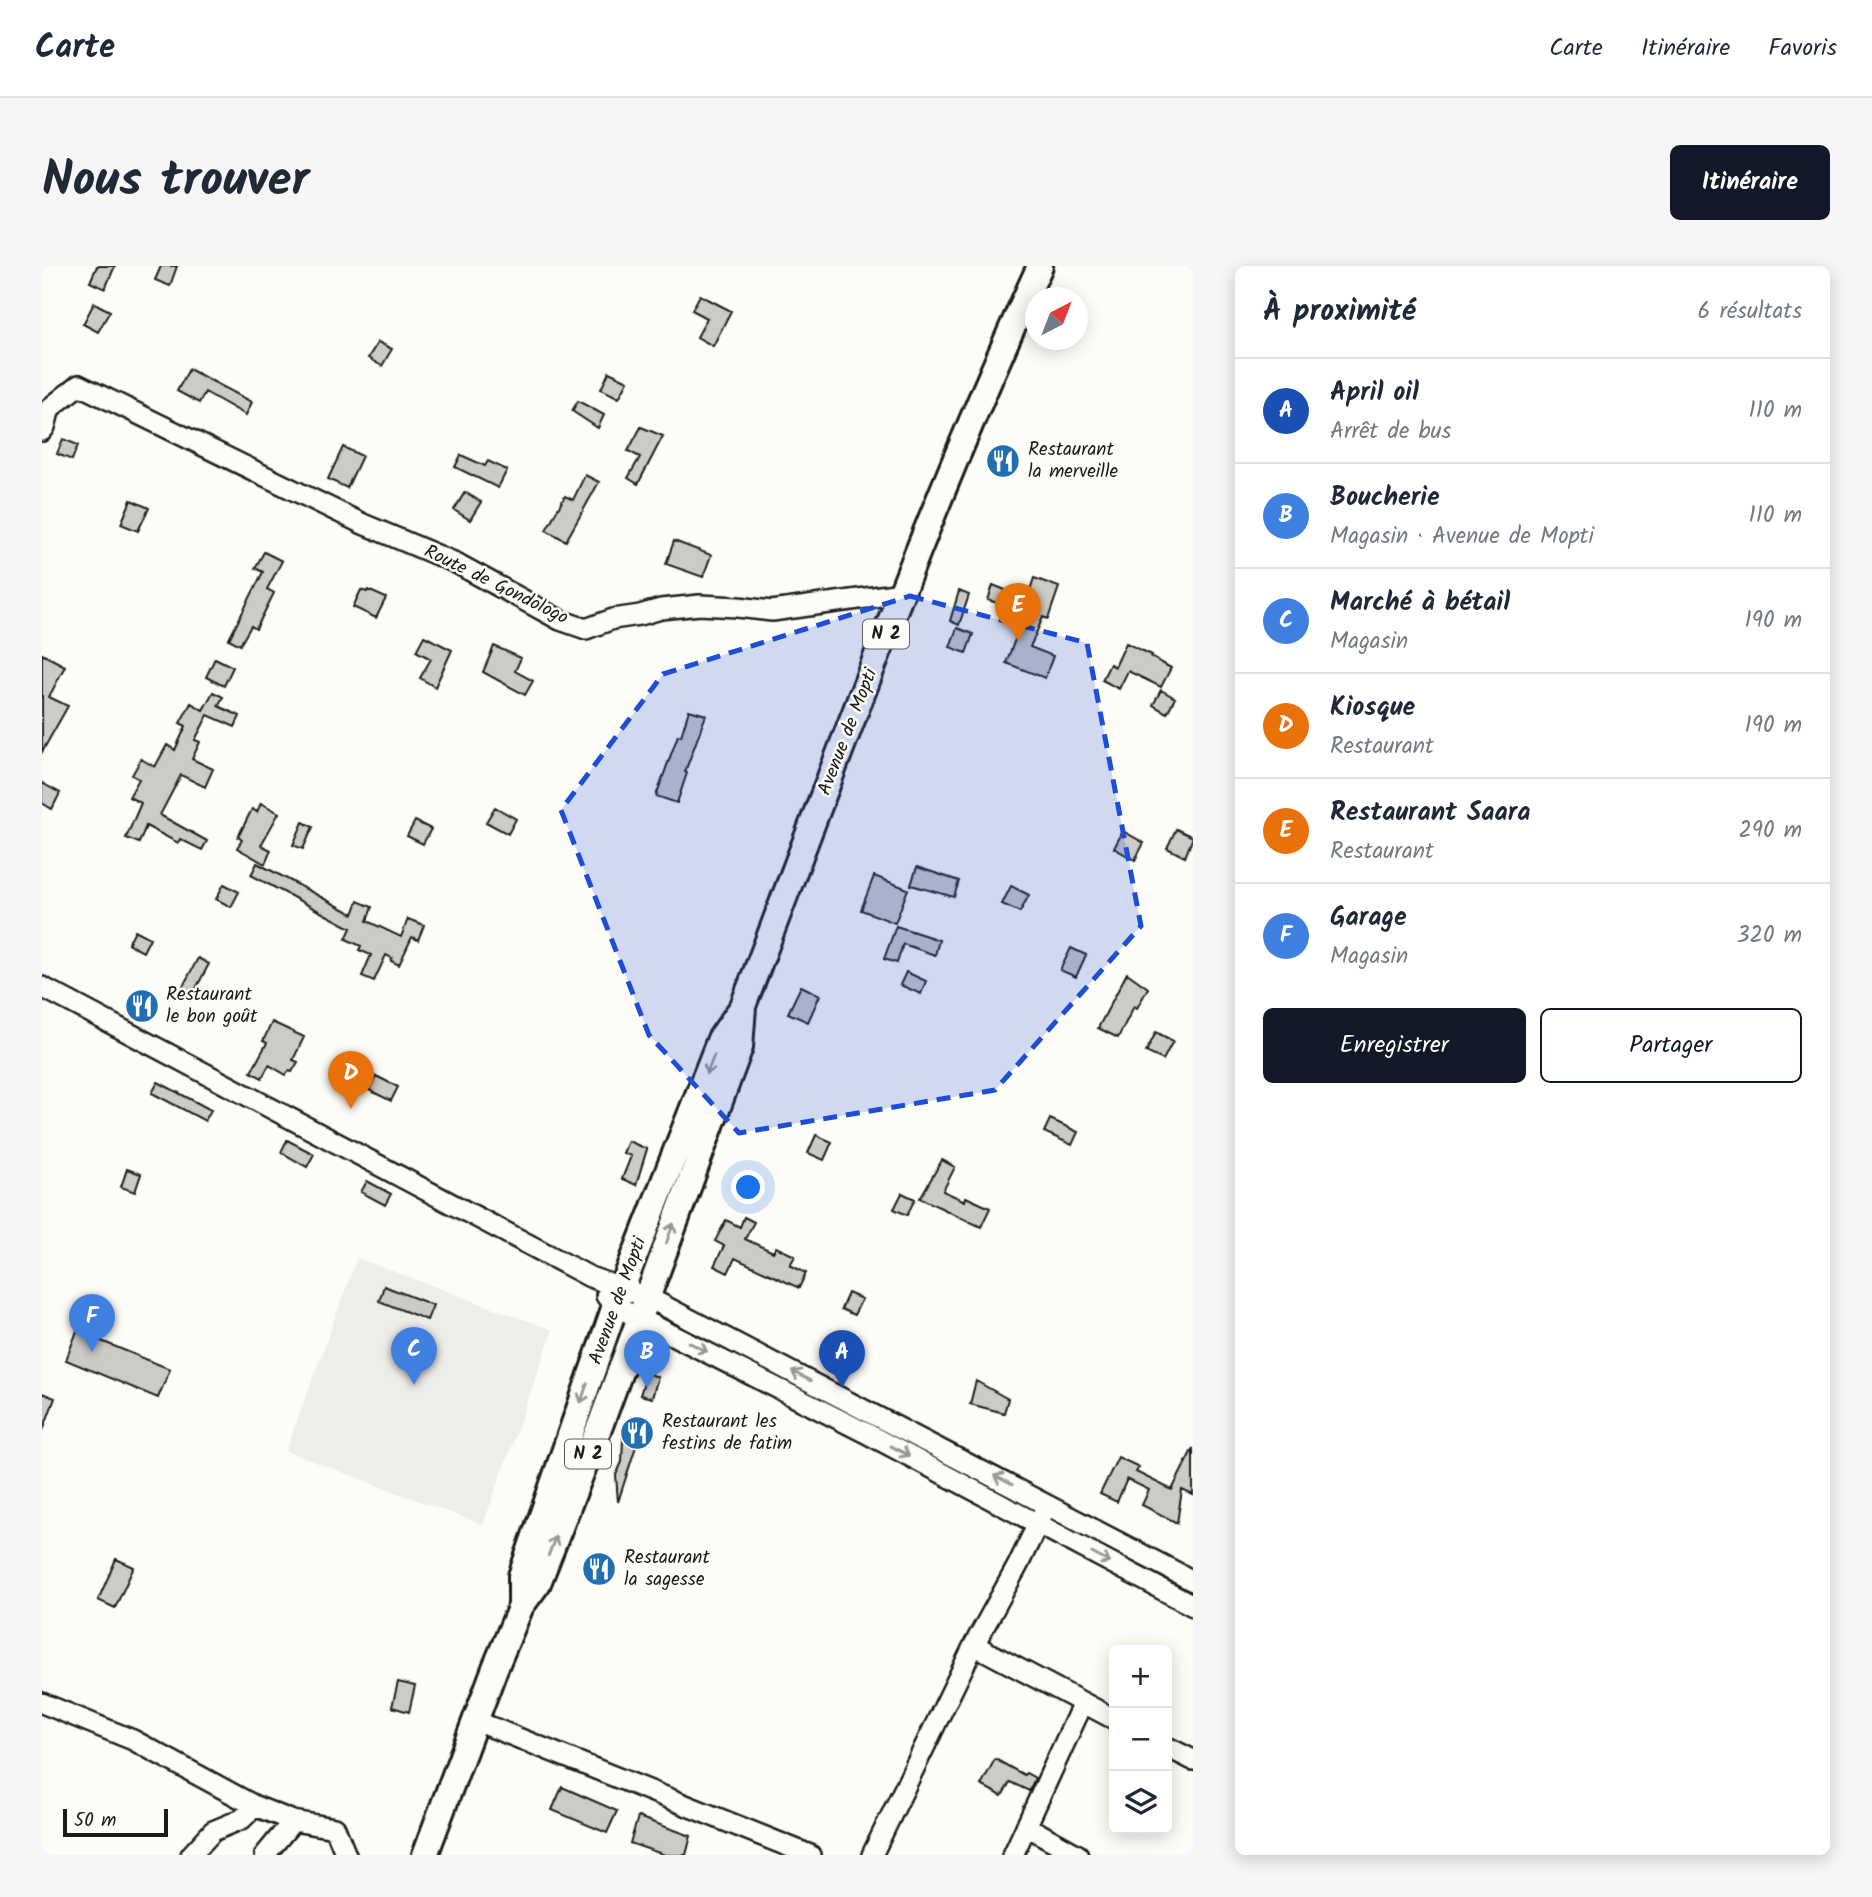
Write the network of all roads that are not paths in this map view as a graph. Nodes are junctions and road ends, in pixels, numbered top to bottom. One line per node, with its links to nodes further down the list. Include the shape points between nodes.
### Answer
1 (1040, 266): 3 (main road, Avenue de Mopti / N 2, via 945,481)
2 (42, 431): 3 (street, Route de Gondologo, via 50,408 79,385 340,512 456,562 560,620 586,629 661,608 700,605 772,611)
3 (902, 593): 6 (main road, Avenue de Mopti / N 2)
4 (42, 968): 5 (street)
5 (50, 991): 7 (street)
6 (743, 1006): 7 (main road, Avenue de Mopti / N 2, one-way to 7, via 720,1039); 8 (main road, Avenue de Mopti / N 2, one-way to 6, via 740,1047)
7 (618, 1296): 8 (street); 12 (main road, Avenue de Mopti / N 2, one-way to 12, via 521,1576)
8 (643, 1307): 9 (street, one-way to 8); 10 (street, one-way to 10); 12 (main road, Avenue de Mopti / N 2, one-way to 8, via 538,1583)
9 (1047, 1503): 10 (street); 11 (street)
10 (1038, 1524): 13 (street, one-way to 13); 14 (street)
11 (1193, 1581)
12 (520, 1606): 18 (main road, Avenue de Mopti / N 2)
13 (1193, 1606)
14 (974, 1644): 16 (street); 29 (street)
15 (42, 1703): 21 (street, via 133,1740)
16 (1083, 1703): 17 (street); 23 (street)
17 (1109, 1716)
18 (475, 1721): 27 (main road, N 2); 28 (street)
19 (1172, 1750): 20 (street)
20 (1193, 1760)
21 (255, 1806): 22 (street); 24 (street, via 242,1819 213,1831)
22 (293, 1821): 25 (street); 26 (street, via 335,1828)
23 (1026, 1826): 30 (street); 31 (street)
24 (191, 1855)
25 (265, 1855)
26 (346, 1855)
27 (425, 1855)
28 (810, 1855)
29 (872, 1855)
30 (1013, 1855)
31 (1079, 1855)

